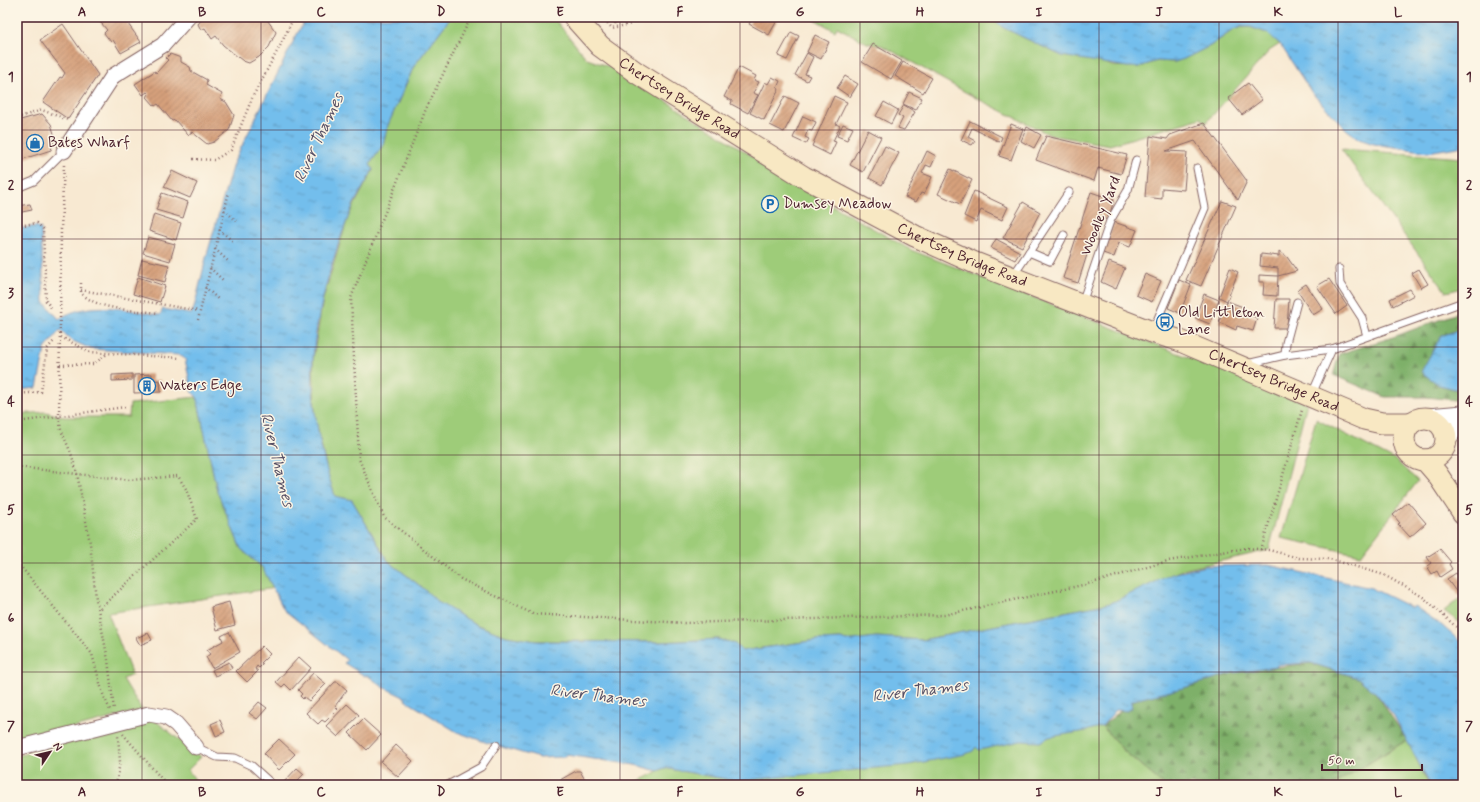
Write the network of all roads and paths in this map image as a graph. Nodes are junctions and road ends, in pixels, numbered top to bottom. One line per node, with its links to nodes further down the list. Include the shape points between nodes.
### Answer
1 (188, 17): 8 (street, via 163,45 113,76)
2 (294, 17): 10 (path, via 253,96 230,150 214,160)
3 (471, 17): 67 (path, via 426,109 351,298 360,459 384,517 461,579 533,614 684,623 944,615 1092,583 1168,561 1247,548)
4 (574, 17): 29 (main road, Chertsey Bridge Road, via 600,46 632,70 804,177 915,236)
5 (602, 17): 6 (path, via 612,28 631,24)
6 (646, 17)
7 (17, 118): 8 (path, via 42,110)
8 (80, 125): 9 (street)
9 (64, 150): 13 (lane, via 34,181); 43 (path)
10 (193, 159)
11 (1136, 160): 37 (lane, Woodley Yard, via 1128,190 1110,221)
12 (1197, 168): 42 (lane, via 1205,208)
13 (17, 188)
14 (229, 192): 16 (path)
15 (1069, 192): 25 (lane)
16 (224, 210): 18 (path); 21 (path)
17 (17, 221): 19 (path)
18 (239, 224)
19 (24, 225): 20 (path); 38 (path, via 36,223 43,229 46,302)
20 (17, 226)
21 (219, 230): 23 (path); 24 (path)
22 (1064, 235): 25 (lane, via 1050,261)
23 (234, 242)
24 (215, 249): 26 (path); 27 (path)
25 (1029, 252): 29 (lane)
26 (228, 261)
27 (210, 267): 30 (path); 32 (path)
28 (1339, 269): 44 (lane, via 1340,284 1362,318)
29 (1011, 278): 37 (main road, Chertsey Bridge Road)
30 (223, 280)
31 (81, 283): 33 (path)
32 (205, 287): 34 (path); 39 (path)
33 (81, 290): 39 (path); 40 (path, via 86,299 100,305)
34 (219, 300)
35 (1297, 302): 48 (lane)
36 (1463, 302): 44 (lane)
37 (1082, 305): 42 (main road, Chertsey Bridge Road)
38 (52, 309)
39 (199, 311): 41 (path)
40 (160, 313)
41 (198, 320)
42 (1152, 332): 51 (main road, Chertsey Bridge Road, via 1178,340)
43 (61, 336): 47 (path, via 90,352); 50 (path)
44 (1368, 336): 46 (lane)
45 (54, 341): 52 (path, via 47,349 41,392)
46 (1332, 349): 48 (lane); 53 (lane)
47 (107, 353): 49 (path); 50 (path, via 94,364)
48 (1285, 355): 51 (lane)
49 (180, 358)
50 (60, 365): 56 (path)
51 (1239, 366): 53 (main road, Chertsey Bridge Road)
52 (17, 394)
53 (1311, 396): 58 (main road, Chertsey Bridge Road)
54 (125, 407): 56 (path)
55 (1301, 414): 67 (path)
56 (59, 416): 60 (path); 65 (path, via 61,430)
57 (1463, 416): 59 (street)
58 (1364, 419): 59 (main road, Chertsey Bridge Road, via 1382,423); 62 (main road, Chertsey Bridge Road)
59 (1420, 421): 62 (main road, via 1405,433); 63 (main road, via 1441,426 1445,432)
60 (17, 422)
61 (1463, 422): 63 (street, via 1456,426)
62 (1407, 450): 63 (main road, via 1411,456)
63 (1437, 451): 66 (main road)
64 (17, 467): 65 (path)
65 (77, 473): 69 (path, via 90,543); 69 (path, via 130,480 178,476 186,489 197,519)
66 (1458, 505)
67 (1261, 550): 70 (path, via 1299,558 1330,559 1384,575 1423,597)
68 (17, 562): 71 (path, via 92,654 103,694)
69 (98, 610): 71 (path, via 108,660)
70 (1463, 633)
71 (115, 722): 73 (street, via 149,714 166,717 176,724); 74 (street)
72 (496, 745): 78 (lane, via 481,767)
73 (196, 747): 77 (lane, via 218,757 235,758 252,766)
74 (17, 748)
75 (116, 785): 76 (path, via 120,762 118,728)
76 (167, 785)
77 (273, 785)
78 (448, 785)

